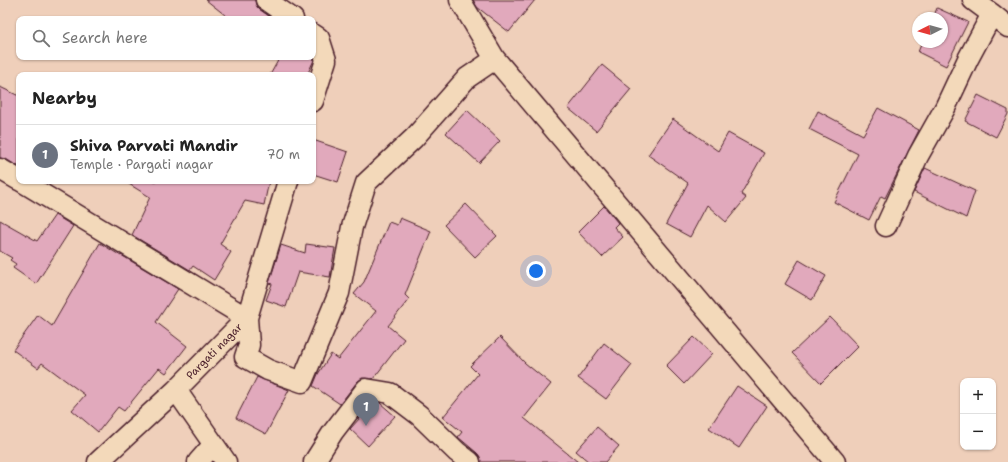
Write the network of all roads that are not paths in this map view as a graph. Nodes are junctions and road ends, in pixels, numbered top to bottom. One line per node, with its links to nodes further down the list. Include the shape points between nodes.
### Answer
1 (266, 0): 5 (street)
2 (460, 0): 8 (street)
3 (974, 0): 4 (street)
4 (992, 14): 6 (street); 14 (street, via 918,156)
5 (289, 16)
6 (1008, 27)
7 (316, 36): 9 (street, via 326,60)
8 (495, 59): 15 (street, via 467,78 414,138 366,183 352,227 339,293 302,382 268,370 245,357 249,345); 23 (street)
9 (316, 92)
10 (0, 168): 11 (street)
11 (16, 178)
12 (27, 184): 15 (street)
13 (287, 184): 15 (street, Pargati nagar)
14 (886, 226)
15 (247, 318): 16 (street, Pargati nagar)
16 (176, 390): 17 (street); 18 (street, Pargati nagar)
17 (213, 445): 19 (street); 20 (street)
18 (98, 462)
19 (198, 462)
20 (226, 462)
21 (314, 462): 22 (street, via 366,389 390,393 419,415)
22 (470, 462)
23 (835, 462)

